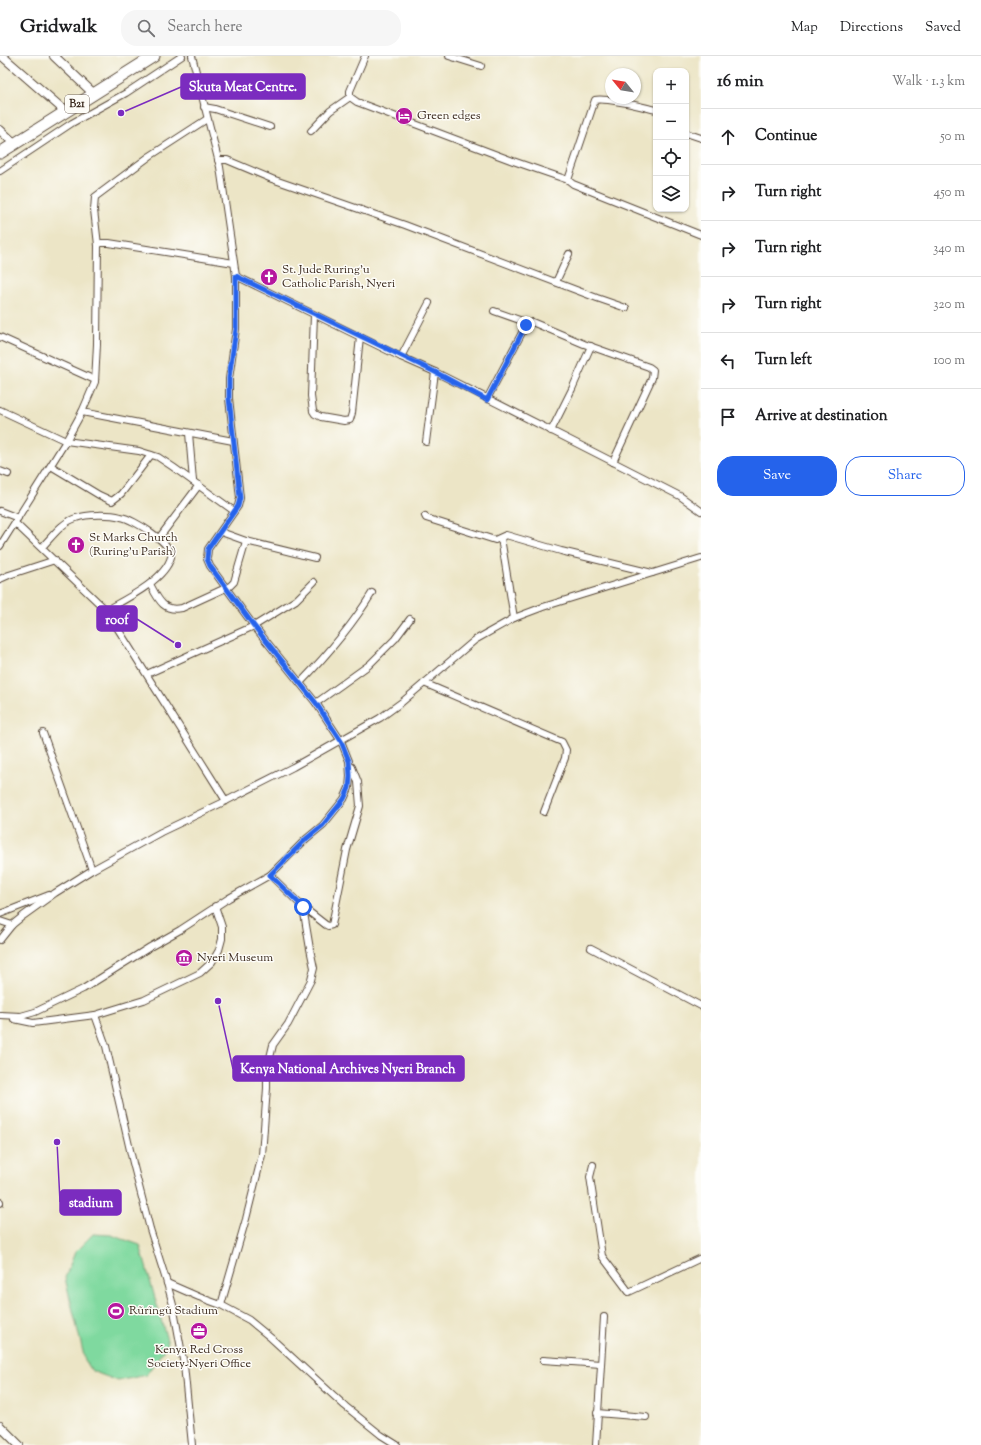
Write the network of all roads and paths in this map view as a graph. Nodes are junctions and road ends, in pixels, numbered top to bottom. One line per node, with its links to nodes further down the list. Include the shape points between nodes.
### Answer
1 (2, 56): 13 (street)
2 (54, 56): 10 (street)
3 (154, 56): 10 (highway, B21)
4 (182, 56): 10 (street, via 126,92)
5 (192, 56): 11 (street)
6 (365, 56): 9 (street, via 351,87)
7 (449, 56): 8 (street)
8 (481, 66)
9 (350, 96): 17 (street, via 330,111); 24 (street, via 362,104)
10 (99, 99): 13 (highway, B21); 23 (street, via 72,123)
11 (204, 108): 14 (street); 15 (street, via 215,109)
12 (653, 109): 24 (street, via 596,100)
13 (65, 112): 20 (highway, B21)
14 (207, 119): 22 (street); 26 (street, via 150,156 95,197)
15 (270, 127)
16 (0, 130): 20 (street)
17 (311, 131)
18 (689, 134): 19 (street)
19 (701, 138)
20 (15, 144): 21 (highway, B21)
21 (0, 153)
22 (218, 160): 28 (street); 30 (street, via 227,160)
23 (0, 171)
24 (568, 180): 25 (street)
25 (701, 235)
26 (98, 245): 28 (street, via 109,243); 41 (street)
27 (569, 254): 30 (street)
28 (234, 263): 29 (street)
29 (236, 276): 34 (street); 48 (street, via 236,329 229,378)
30 (556, 282): 32 (street)
31 (428, 303): 39 (street)
32 (626, 308)
33 (494, 311): 35 (street)
34 (314, 315): 37 (street); 37 (street, via 311,405 318,416 350,420)
35 (528, 323): 38 (street, via 536,323); 42 (street)
36 (0, 337): 41 (street)
37 (360, 337): 39 (street)
38 (591, 346): 45 (street); 51 (street, via 653,370 652,378)
39 (401, 357): 40 (street)
40 (435, 372): 42 (street); 49 (street)
41 (95, 380): 44 (street)
42 (487, 400): 45 (street)
43 (0, 410): 47 (street)
44 (82, 412): 46 (street); 47 (street)
45 (551, 431): 51 (street)
46 (189, 433): 48 (street); 55 (street)
47 (66, 441): 50 (street); 52 (street)
48 (233, 441): 58 (street, via 240,498)
49 (426, 442)
50 (151, 455): 52 (street, via 121,494 112,501); 55 (street)
51 (613, 462): 59 (street, via 680,496)
52 (50, 466): 61 (street)
53 (0, 471): 54 (street)
54 (8, 474)
55 (193, 481): 56 (street)
56 (200, 485): 58 (street); 63 (street)
57 (0, 511): 61 (street)
58 (234, 511): 62 (street)
59 (701, 511)
60 (425, 516): 64 (street, via 495,540)
61 (16, 520): 66 (street); 67 (street)
62 (221, 532): 65 (street); 75 (street, via 208,549 207,559)
63 (159, 538): 67 (street, via 123,517 87,516 77,517 65,524); 74 (street, via 171,552 171,558)
64 (501, 538): 71 (street, via 506,535); 78 (street)
65 (246, 541): 68 (street); 75 (street, via 234,582)
66 (0, 546)
67 (42, 548): 70 (street)
68 (315, 558)
69 (701, 558): 71 (street)
70 (55, 560): 72 (street); 77 (street)
71 (654, 573): 78 (street)
72 (0, 579)
73 (314, 582): 80 (street, via 296,600)
74 (150, 584): 75 (street, via 158,600 164,606 175,609); 77 (street)
75 (226, 588): 80 (street)
76 (372, 593): 82 (street, via 344,633)
77 (106, 610): 81 (street)
78 (514, 618): 83 (street, via 475,640)
79 (410, 619): 85 (street, via 369,665)
80 (254, 626): 81 (street); 82 (street)
81 (147, 674): 89 (street)
82 (300, 683): 85 (street)
83 (424, 683): 87 (street, via 380,718); 90 (street, via 562,742 566,750 565,758)
84 (153, 690): 89 (street)
85 (316, 703): 87 (street)
86 (43, 733): 91 (street)
87 (341, 741): 88 (street); 89 (street)
88 (349, 761): 92 (street, via 349,788 344,799 323,825); 95 (street, via 358,782 360,806 347,850 332,925 326,925)
89 (226, 801): 91 (street, via 161,832)
90 (544, 812)
91 (92, 870): 93 (street)
92 (270, 875): 94 (street); 95 (street)
93 (55, 893): 96 (street); 98 (street)
94 (215, 906): 102 (street, via 221,923 222,939 219,950 204,970 144,1000); 103 (street, via 83,989 36,1012 21,1016)
95 (303, 907): 107 (street, via 314,968 311,980 288,1024 273,1045 267,1070 262,1155)
96 (0, 914)
97 (0, 921): 98 (street)
98 (12, 925): 99 (street)
99 (0, 940)
100 (591, 948): 101 (street)
101 (701, 1006)
102 (95, 1015): 103 (street, via 33,1022); 106 (street, via 106,1046 133,1163)
103 (2, 1016)
104 (593, 1165): 105 (street, via 590,1177 602,1256 629,1292)
105 (701, 1258)
106 (167, 1283): 107 (street); 115 (street, via 184,1365)
107 (221, 1306): 116 (street, via 243,1316 256,1326 345,1406)
108 (604, 1317): 110 (street)
109 (543, 1360): 110 (street)
110 (601, 1364): 111 (street)
111 (597, 1414): 112 (street); 117 (street)
112 (646, 1417)
113 (0, 1426): 114 (street)
114 (19, 1445)
115 (192, 1445)
116 (397, 1445)
117 (596, 1445)

